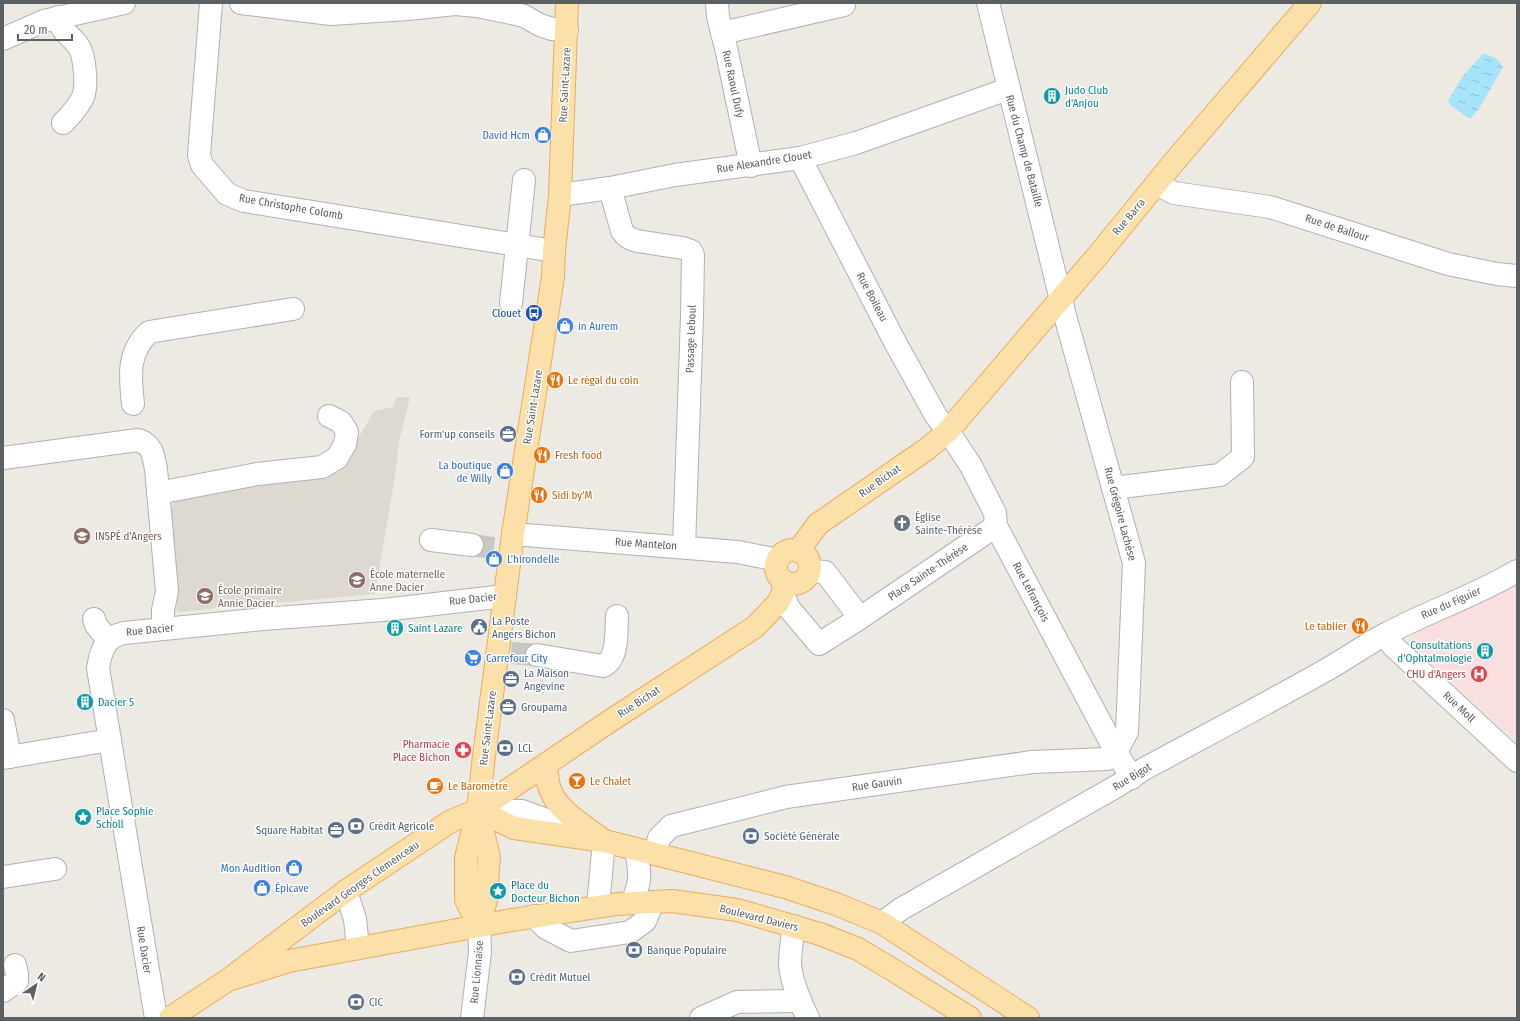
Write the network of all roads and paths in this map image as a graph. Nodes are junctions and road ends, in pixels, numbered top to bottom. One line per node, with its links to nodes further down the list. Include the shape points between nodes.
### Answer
1 (124, 3): 9 (street)
2 (211, 3): 21 (street, Rue Christophe Colomb, via 199,155 202,165 227,194 244,201)
3 (241, 3): 10 (street, via 331,14 455,4 516,14 552,29)
4 (567, 3): 10 (main road, Rue Saint-Lazare)
5 (717, 3): 11 (street, Rue Raoul Dufy)
6 (843, 3): 11 (street, via 844,5)
7 (988, 3): 13 (street, Rue du Champ de Bataille)
8 (1310, 3): 18 (main road, Rue Barra)
9 (58, 18): 12 (street, via 44,21); 14 (street, via 60,27 80,48 86,68 83,97)
10 (567, 30): 20 (main road, Rue Saint-Lazare)
11 (722, 32): 16 (street, Rue Raoul Dufy)
12 (3, 39)
13 (1008, 89): 15 (street, Rue Alexandre Clouet, via 856,143); 24 (street, Rue du Champ de Bataille)
14 (62, 123)
15 (800, 158): 16 (street, Rue Alexandre Clouet); 30 (street, Rue Boileau, via 896,344 936,416)
16 (751, 166): 19 (street, Rue Alexandre Clouet, via 675,175)
17 (524, 180): 21 (street)
18 (1157, 184): 23 (street, Rue de Ballour, via 1174,193 1270,207 1448,264); 24 (main road, Rue Barra)
19 (610, 188): 20 (street, Rue Alexandre Clouet); 38 (street, Passage Leboul, via 622,231 626,236 637,241 683,248 691,251 693,255)
20 (560, 194): 22 (main road, Rue Saint-Lazare)
21 (516, 245): 22 (street, Rue Christophe Colomb); 25 (street)
22 (554, 251): 36 (main road, Rue Saint-Lazare, via 553,277)
23 (1517, 276)
24 (1061, 298): 30 (main road, Rue Barra); 32 (street, Rue Grégoire Lachèse)
25 (511, 303)
26 (293, 309): 28 (street, via 149,332 135,349 130,381)
27 (1242, 382): 32 (street, via 1243,457 1220,475)
28 (133, 404)
29 (329, 416): 33 (street, via 341,422 347,432 345,444 337,458 322,467 256,474)
30 (948, 432): 34 (street, Rue Lefrançois, via 971,466 995,514); 39 (main road, Rue Bichat, via 818,524)
31 (3, 458): 33 (street, via 138,440 146,442 151,450)
32 (1113, 488): 54 (street, Rue Grégoire Lachèse, via 1134,563 1127,732)
33 (158, 493): 48 (street, via 167,591)
34 (996, 526): 46 (street, Place Sainte-Thérèse); 54 (street, Rue Lefrançois)
35 (431, 540): 37 (street)
36 (508, 544): 38 (street, Rue Mantelon); 44 (main road, Rue Saint-Lazare)
37 (472, 545)
38 (684, 547): 40 (street, Rue Mantelon, via 738,552)
39 (798, 551): 40 (main road, via 786,552); 41 (main road, via 806,556)
40 (778, 560): 43 (main road, via 776,565)
41 (810, 571): 43 (main road, via 804,581); 46 (street, via 825,572)
42 (1517, 571): 49 (street, Rue du Figuier)
43 (783, 587): 46 (street, Place Sainte-Thérèse, via 788,607 819,644); 57 (main road, Rue Bichat, via 778,603 754,627)
44 (505, 596): 48 (street, Rue Dacier, via 383,610); 59 (main road, Rue Saint-Lazare, via 504,653 484,756)
45 (617, 616): 51 (street, via 614,649 610,660 603,666)
46 (860, 618)
47 (94, 619): 50 (street)
48 (163, 628): 50 (street, Rue Dacier, via 124,632)
49 (1384, 635): 56 (street, Rue Moll); 58 (street, Rue Bigot)
50 (108, 640): 53 (street, Rue Dacier, via 102,650 98,668)
51 (537, 655)
52 (3, 720): 55 (street)
53 (110, 740): 55 (street); 77 (street, Rue Dacier)
54 (1117, 753): 58 (street); 61 (street, Rue Gauvin, via 1108,760 1032,762 786,797 671,826)
55 (6, 758)
56 (1517, 761)
57 (546, 765): 59 (main road, Rue Bichat); 60 (main road, via 549,788 558,804)
58 (1132, 778): 69 (street, Rue Bigot, via 901,909)
59 (478, 810): 60 (main road, via 514,828); 64 (main road, Boulevard Georges Clemenceau, via 451,821); 70 (main road, Rue Saint-Lazare, via 466,858 466,900)
60 (604, 841): 61 (main road); 67 (street)
61 (645, 851): 65 (street, via 640,880); 69 (main road, via 786,887)
62 (55, 869): 63 (street)
63 (3, 877)
64 (346, 891): 72 (street, via 355,919); 74 (main road, Boulevard Georges Clemenceau)
65 (632, 902): 66 (main road, Boulevard Daviers); 67 (main road, Boulevard Daviers)
66 (653, 902): 68 (street, via 645,921 630,932 571,941 546,928); 71 (main road, Boulevard Daviers, via 672,901 736,910)
67 (598, 906): 68 (main road, Boulevard Daviers)
68 (534, 916): 70 (main road, Boulevard Daviers)
69 (882, 923): 82 (main road)
70 (479, 926): 72 (main road, Boulevard Georges Clemenceau); 79 (street, Rue Lionnaise, via 480,952)
71 (794, 926): 76 (street, via 790,964); 81 (main road, Boulevard Daviers, via 858,949)
72 (358, 948): 74 (main road, Boulevard Georges Clemenceau, via 289,961)
73 (15, 965): 75 (street, via 16,981)
74 (228, 980): 78 (main road, Boulevard Georges Clemenceau)
75 (3, 991)
76 (804, 1009): 80 (street, via 737,1002)
77 (156, 1018)
78 (170, 1018)
79 (472, 1018)
80 (701, 1018)
81 (970, 1018)
82 (1028, 1018)

